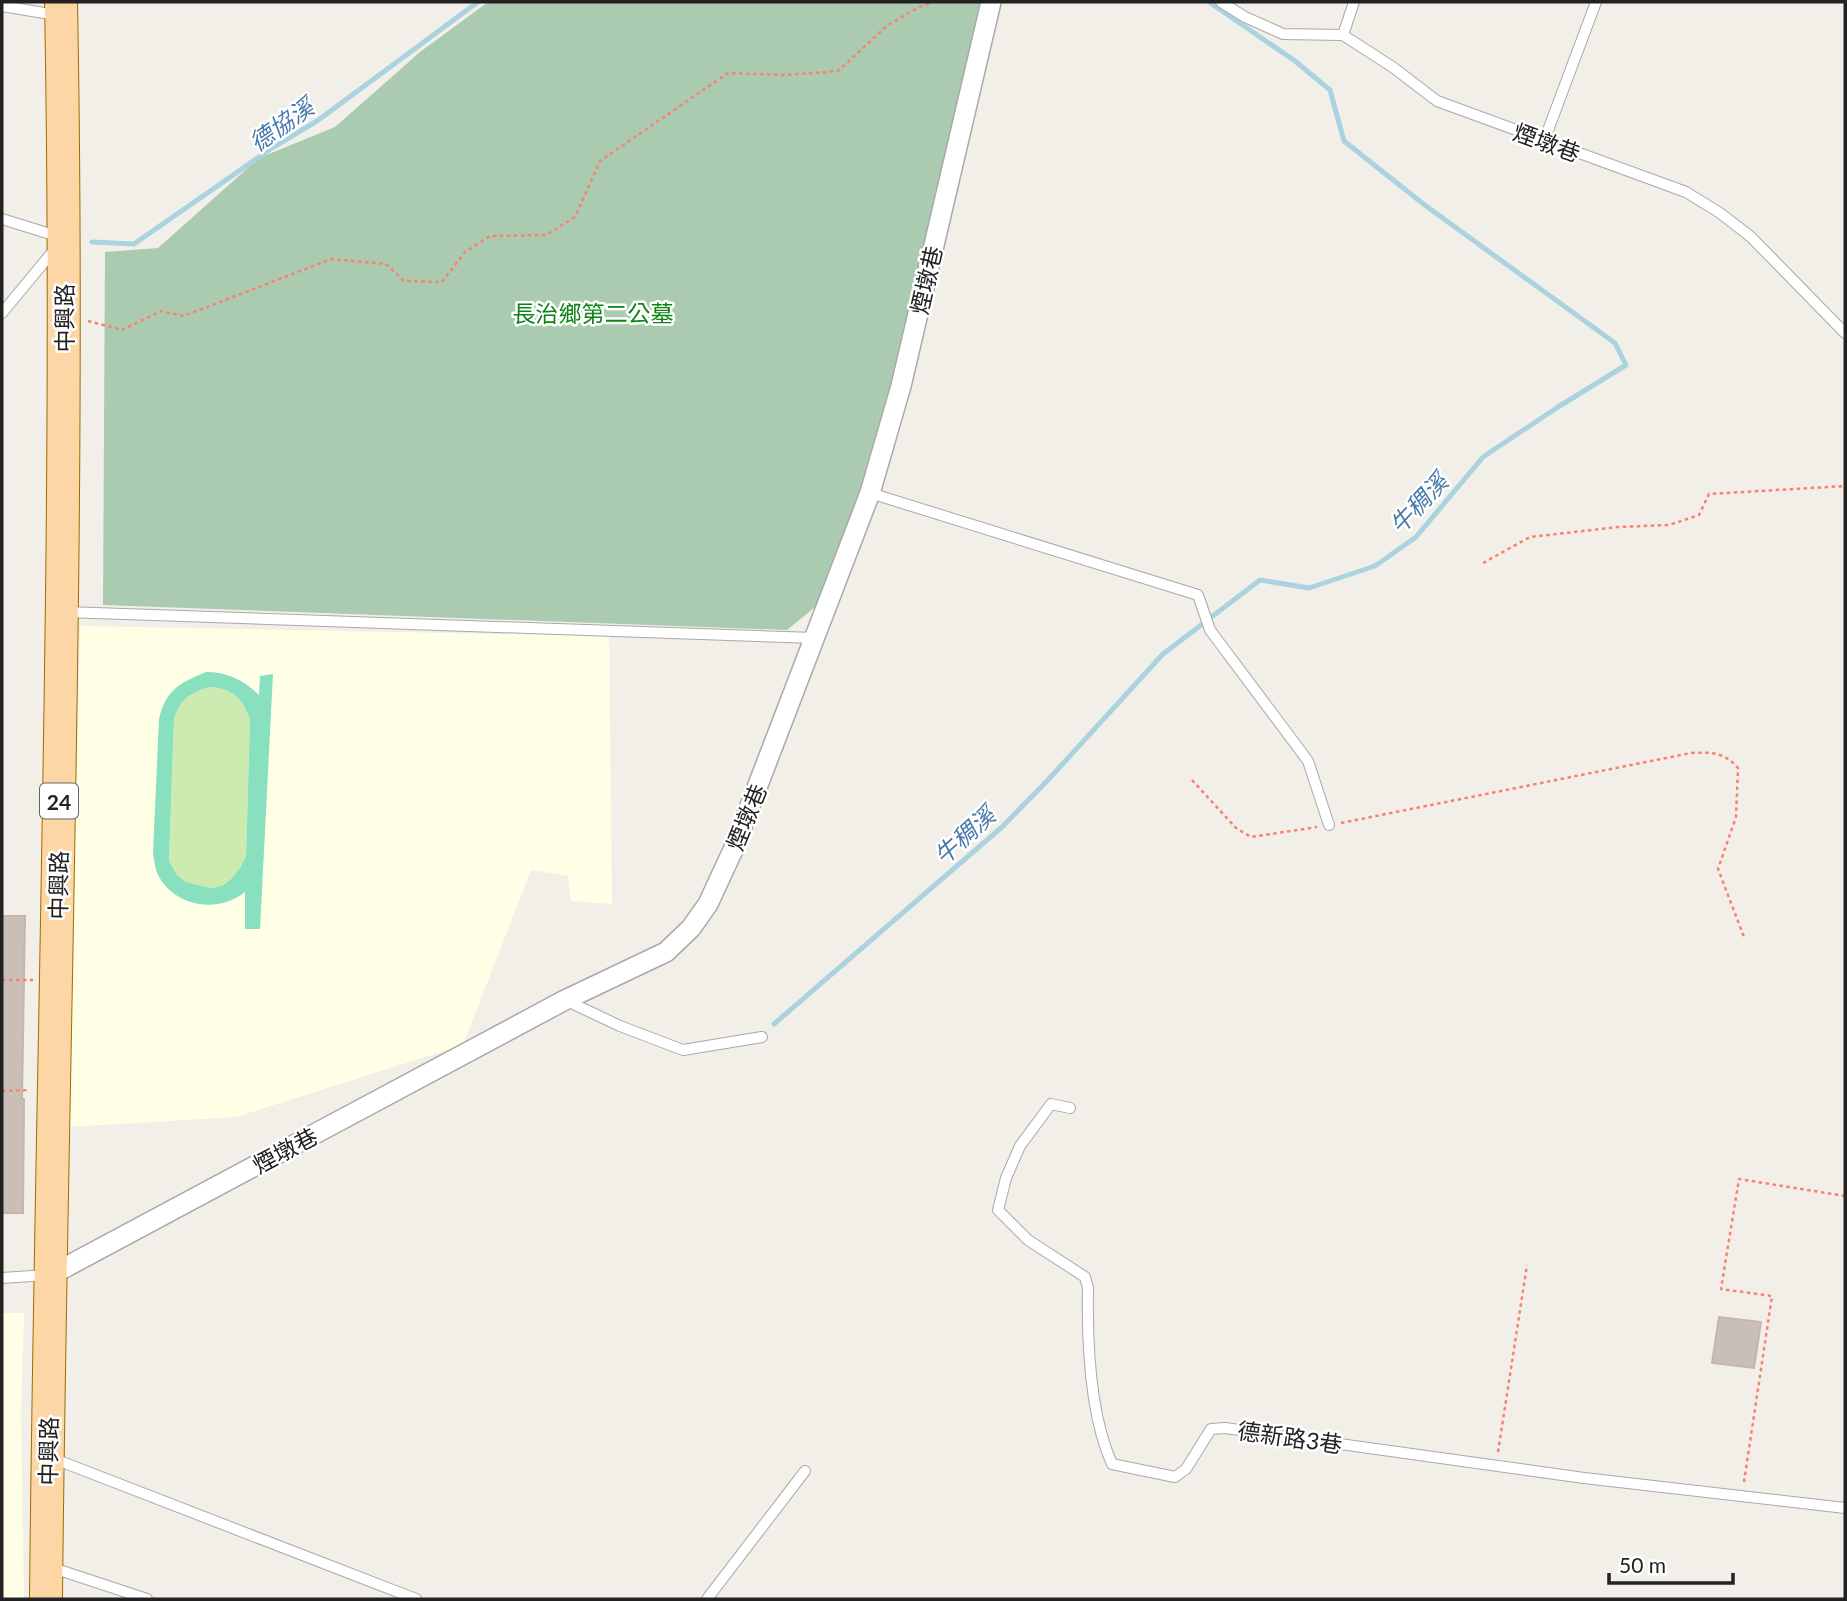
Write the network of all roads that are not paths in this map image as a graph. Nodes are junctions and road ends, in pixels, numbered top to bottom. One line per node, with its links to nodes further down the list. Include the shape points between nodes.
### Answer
1 (991, 2): 13 (street, 煙墩巷, via 901,386)
2 (1222, 2): 7 (lane, via 1283,34)
3 (1354, 2): 7 (lane)
4 (1596, 2): 8 (lane)
5 (2, 6): 6 (lane)
6 (61, 9): 10 (main road, 中興路 / 24)
7 (1343, 36): 8 (lane, 煙墩巷, via 1437,100)
8 (1544, 141): 12 (lane, 煙墩巷, via 1686,192 1720,213 1751,237)
9 (2, 219): 10 (lane)
10 (64, 239): 11 (lane); 14 (main road, 中興路 / 24)
11 (2, 313)
12 (1845, 333)
13 (870, 493): 15 (street, 煙墩巷); 16 (lane, via 1198,595 1210,630 1308,761)
14 (61, 612): 15 (lane); 20 (main road, 中興路 / 24)
15 (815, 638): 17 (street, 煙墩巷, via 708,904 666,952)
16 (1329, 825)
17 (565, 1000): 18 (lane, via 683,1049); 20 (street, 煙墩巷)
18 (762, 1037)
19 (1070, 1108): 24 (lane, 德新路3巷, via 1051,1104 1020,1146 998,1210 1028,1240 1085,1277 1091,1369 1112,1464 1175,1477 1186,1469 1211,1429 1225,1429)
20 (51, 1275): 21 (lane); 22 (main road, 中興路 / 24)
21 (2, 1278)
22 (48, 1456): 25 (main road, 中興路 / 24); 28 (lane)
23 (805, 1471): 29 (lane)
24 (1845, 1508)
25 (46, 1566): 26 (main road, 中興路 / 24); 27 (lane)
26 (46, 1599)
27 (147, 1599)
28 (416, 1599)
29 (706, 1599)

